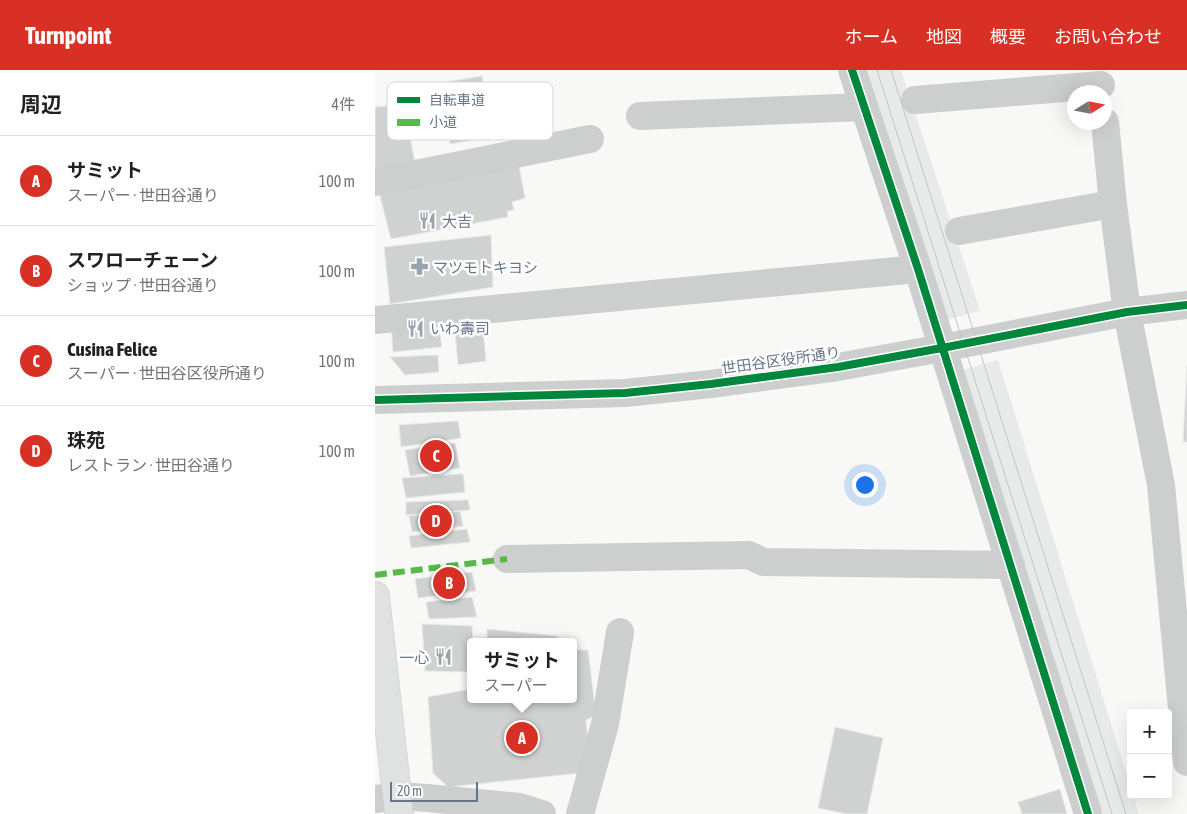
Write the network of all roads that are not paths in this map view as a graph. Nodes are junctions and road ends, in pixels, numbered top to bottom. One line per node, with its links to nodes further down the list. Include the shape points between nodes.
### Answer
1 (852, 70): 4 (street)
2 (1101, 82): 3 (street)
3 (915, 100)
4 (864, 107): 5 (street); 11 (street)
5 (640, 116)
6 (1106, 130): 9 (street)
7 (590, 139): 8 (street)
8 (375, 182)
9 (1113, 204): 10 (street); 13 (street)
10 (959, 231)
11 (918, 269): 14 (street); 15 (street)
12 (1187, 305): 13 (street, 世田谷区役所通り)
13 (1127, 312): 15 (street, 世田谷区役所通り); 22 (street, via 1161,485)
14 (375, 320)
15 (942, 348): 16 (street, 世田谷区役所通り, via 838,367 660,389); 18 (street)
16 (375, 400)
17 (507, 560): 18 (street, via 749,555 763,562)
18 (1011, 565): 27 (street)
19 (375, 596): 20 (main road)
20 (377, 624): 24 (main road)
21 (620, 632): 26 (street, via 605,724)
22 (1182, 657): 23 (street)
23 (1187, 762)
24 (391, 803): 25 (street, via 520,807)
25 (542, 814)
26 (580, 814)
27 (1088, 814)

